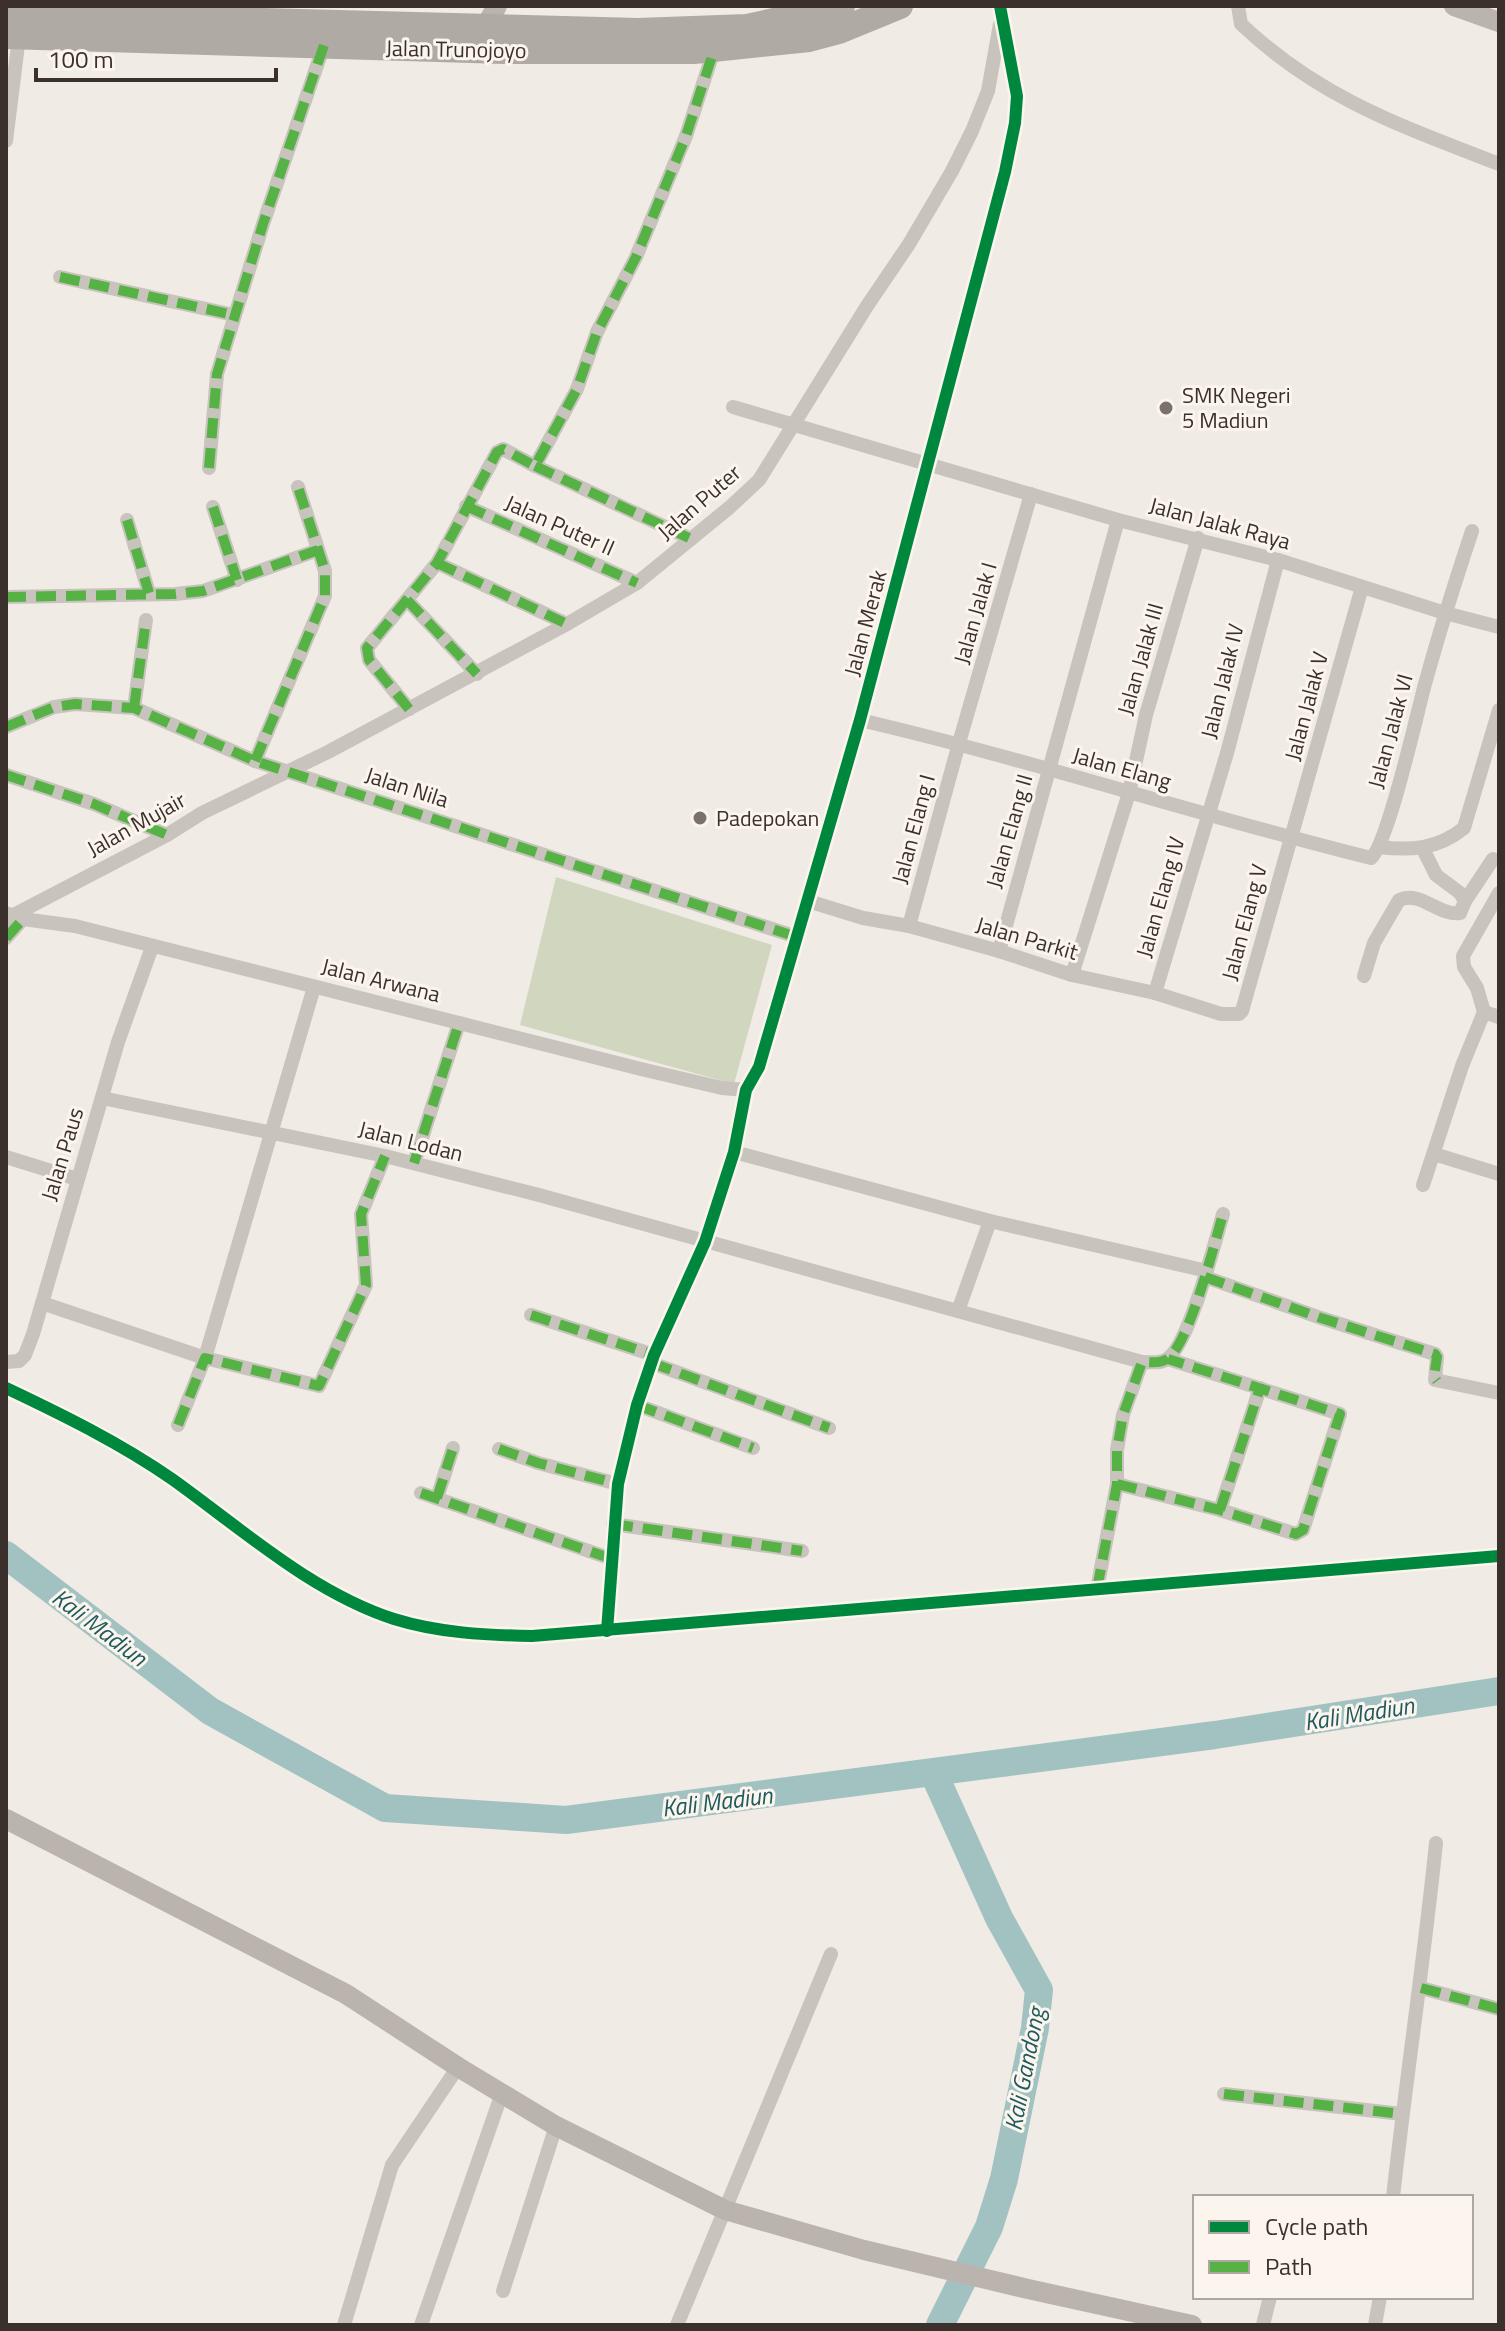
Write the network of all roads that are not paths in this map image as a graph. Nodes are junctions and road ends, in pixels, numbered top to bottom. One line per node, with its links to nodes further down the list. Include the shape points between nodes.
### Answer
1 (842, 6): 7 (highway, Jalan Trunojoyo, via 734,28 638,31)
2 (900, 6): 12 (highway, Jalan Trunojoyo, via 809,39)
3 (1238, 6): 14 (street, via 1241,24 1303,76 1378,117)
4 (1454, 6): 8 (main road)
5 (1001, 9): 18 (street, Jalan Puter, via 988,91 972,131 909,244); 19 (street, Jalan Merak, via 1017,96 1015,123)
6 (255, 13): 9 (highway, Jalan Trunojoyo); 10 (highway, Jalan Trunojoyo)
7 (491, 16): 10 (highway, Jalan Trunojoyo)
8 (1499, 22)
9 (10, 29): 11 (highway, Jalan Trunojoyo); 13 (street)
10 (363, 35): 11 (highway, Jalan Trunojoyo); 12 (highway, Jalan Trunojoyo, via 519,51)
11 (324, 45): 16 (street)
12 (714, 50): 20 (street, via 686,136 636,257 597,332 577,389)
13 (6, 141)
14 (1499, 164)
15 (60, 277): 16 (street)
16 (234, 315): 21 (street, via 217,374)
17 (733, 407): 18 (street, Jalan Jalak Raya)
18 (793, 426): 19 (street, Jalan Jalak Raya); 30 (street, Jalan Puter, via 759,480)
19 (930, 464): 23 (street, Jalan Jalak Raya); 48 (street, Jalan Merak)
20 (535, 466): 24 (street, via 499,450); 30 (street)
21 (209, 468)
22 (298, 487): 31 (street)
23 (1031, 494): 27 (street, Jalan Jalak Raya); 50 (street, Jalan Jalak I)
24 (466, 506): 33 (street); 35 (street, Jalan Puter II)
25 (213, 507): 34 (street)
26 (127, 520): 37 (street)
27 (1118, 520): 29 (street, Jalan Jalak Raya); 52 (street, Jalan Elang II)
28 (1472, 531): 40 (street, Jalan Jalak VI)
29 (1198, 538): 32 (street, Jalan Jalak Raya); 55 (street, Jalan Jalak III)
30 (691, 539): 35 (street, Jalan Puter)
31 (318, 550): 34 (street); 51 (street, via 325,596)
32 (1278, 560): 36 (street, Jalan Jalak Raya); 56 (street, Jalan Jalak IV)
33 (437, 563): 39 (street); 42 (street)
34 (237, 580): 37 (street, via 203,591)
35 (637, 583): 42 (street, Jalan Puter)
36 (1362, 587): 40 (street, Jalan Jalak Raya); 58 (street, Jalan Jalak V)
37 (149, 593): 38 (street)
38 (6, 597)
39 (407, 600): 44 (street); 46 (street, via 366,651)
40 (1445, 613): 43 (street, Jalan Jalak Raya); 60 (street, Jalan Jalak VI)
41 (146, 620): 45 (street)
42 (567, 624): 44 (street, Jalan Puter)
43 (1499, 627)
44 (477, 674): 46 (street, Jalan Puter)
45 (134, 708): 49 (street, Jalan Nila, via 54,707); 51 (street, Jalan Nila)
46 (409, 709): 53 (street, Jalan Puter)
47 (1499, 710): 59 (street, via 1466,824)
48 (860, 720): 50 (street, Jalan Elang); 63 (street, Jalan Merak)
49 (6, 727)
50 (959, 743): 52 (street, Jalan Elang); 66 (street, Jalan Elang I)
51 (255, 761): 53 (street, Jalan Nila)
52 (1049, 769): 55 (street, Jalan Elang); 70 (street, Jalan Elang II)
53 (288, 771): 57 (street, Jalan Mujair); 67 (street, Jalan Nila)
54 (6, 775): 57 (street)
55 (1129, 793): 56 (street, Jalan Elang); 71 (street, Jalan Jalak III)
56 (1208, 813): 58 (street, Jalan Elang); 74 (street, Jalan Elang IV)
57 (167, 835): 65 (street, Jalan Mujair)
58 (1290, 836): 60 (street, Jalan Elang); 76 (street, Jalan Elang V, via 1242,1011)
59 (1423, 849): 60 (street, Jalan Elang); 64 (street, via 1436,875)
60 (1375, 852)
61 (1493, 859): 64 (street)
62 (1499, 893): 75 (street, via 1463,956)
63 (808, 901): 66 (street, Jalan Parkit); 67 (street, Jalan Merak)
64 (1465, 901): 72 (street, via 1460,913 1451,914 1414,897 1399,900 1374,943)
65 (11, 916): 68 (street); 69 (street, Jalan Arwana)
66 (909, 926): 70 (street, Jalan Parkit)
67 (797, 937): 79 (street, Jalan Merak, via 759,1067)
68 (6, 938)
69 (152, 947): 73 (street, Jalan Arwana); 80 (street, Jalan Paus)
70 (999, 951): 71 (street, Jalan Parkit)
71 (1072, 975): 74 (street, Jalan Parkit)
72 (1364, 976)
73 (314, 987): 78 (street, Jalan Arwana); 81 (street)
74 (1155, 993): 76 (street, Jalan Parkit)
75 (1484, 1012): 77 (street); 83 (street)
76 (1234, 1016)
77 (1499, 1017)
78 (459, 1023): 79 (street, Jalan Arwana); 86 (street)
79 (746, 1090): 82 (street, Jalan Merak)
80 (102, 1098): 81 (street, Jalan Lodan); 88 (street, Jalan Paus)
81 (273, 1132): 84 (street, Jalan Lodan); 97 (street)
82 (734, 1152): 91 (street); 92 (street, Jalan Merak)
83 (1434, 1154): 87 (street); 89 (street)
84 (385, 1156): 86 (street, Jalan Lodan); 97 (street, via 361,1214 366,1285 319,1386)
85 (6, 1157): 88 (street)
86 (414, 1163): 92 (street, Jalan Lodan)
87 (1499, 1174)
88 (77, 1179): 94 (street, Jalan Paus)
89 (1423, 1185)
90 (1223, 1214): 93 (street)
91 (990, 1221): 93 (street); 95 (street)
92 (705, 1242): 95 (street, Jalan Lodan); 98 (street, Jalan Merak)
93 (1206, 1274): 99 (street, via 1182,1338); 104 (street, via 1435,1354 1435,1380)
94 (42, 1303): 97 (street); 100 (street, Jalan Paus, via 25,1355)
95 (958, 1311): 101 (street, Jalan Lodan)
96 (531, 1315): 98 (street)
97 (205, 1358): 106 (street)
98 (653, 1359): 105 (street, Jalan Merak); 107 (street)
99 (1168, 1359): 101 (street); 103 (street)
100 (6, 1362)
101 (1142, 1362): 112 (street, via 1123,1415)
102 (6, 1388): 121 (street, via 75,1420 169,1477 309,1577 393,1618 454,1633 532,1636)
103 (1260, 1388): 115 (street); 115 (street, via 1341,1415 1303,1530 1296,1534)
104 (1499, 1393)
105 (637, 1405): 109 (street); 111 (street, Jalan Merak)
106 (178, 1425)
107 (829, 1428)
108 (453, 1448): 114 (street)
109 (753, 1448)
110 (499, 1449): 111 (street)
111 (618, 1484): 116 (street, Jalan Merak)
112 (1117, 1484): 115 (street); 120 (street)
113 (421, 1493): 114 (street)
114 (437, 1498): 119 (street)
115 (1220, 1510)
116 (613, 1524): 117 (street); 119 (street, Jalan Merak)
117 (802, 1551)
118 (1499, 1556): 120 (street)
119 (612, 1559): 121 (street, Jalan Merak)
120 (1097, 1589): 121 (street)
121 (607, 1631)
122 (6, 1819): 127 (main road, via 346,1994)
123 (1436, 1843): 125 (street)
124 (831, 1954): 133 (street)
125 (1421, 1988): 126 (street); 130 (street)
126 (1499, 2009)
127 (458, 2067): 128 (main road); 137 (street, via 392,2165)
128 (502, 2093): 131 (main road); 138 (street)
129 (1224, 2094): 130 (street)
130 (1402, 2114): 132 (street)
131 (556, 2126): 133 (main road); 134 (street)
132 (1393, 2195)
133 (725, 2210): 139 (street); 140 (main road, via 1015,2286)
134 (503, 2291)
135 (1270, 2299): 141 (street)
136 (1380, 2299): 142 (street)
137 (344, 2325)
138 (421, 2325)
139 (677, 2325)
140 (1192, 2325)
141 (1263, 2325)
142 (1375, 2325)

